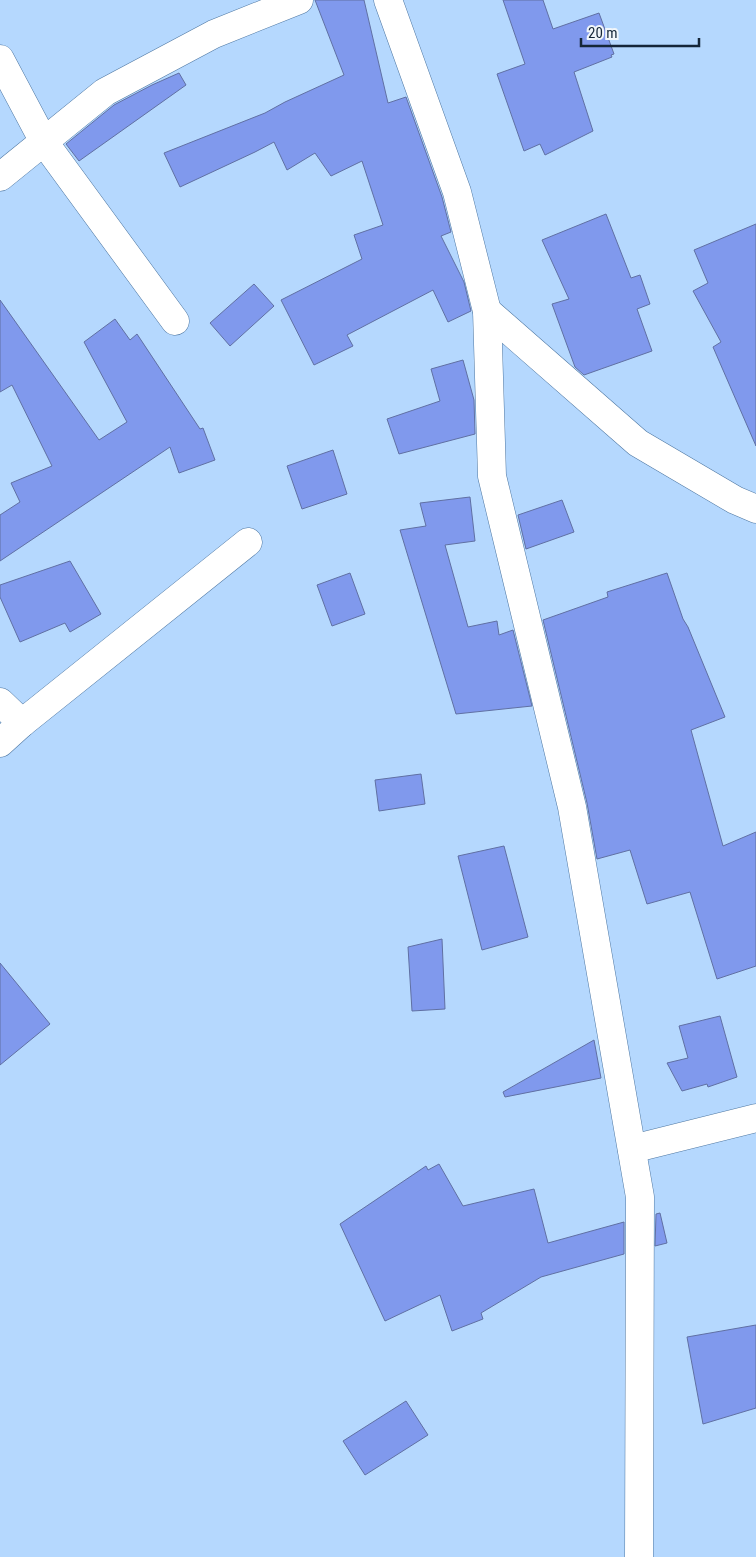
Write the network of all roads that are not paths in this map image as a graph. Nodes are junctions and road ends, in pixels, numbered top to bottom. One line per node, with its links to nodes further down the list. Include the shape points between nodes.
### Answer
1 (299, 0): 4 (street, via 214,34 105,92)
2 (388, 0): 6 (street, via 458,192)
3 (0, 59): 4 (street)
4 (44, 142): 5 (street); 7 (street)
5 (0, 177)
6 (487, 311): 8 (street, via 638,443); 14 (street, via 492,476 572,807)
7 (175, 321)
8 (756, 509)
9 (248, 542): 11 (street)
10 (0, 702): 11 (street)
11 (22, 723): 12 (street)
12 (0, 743)
13 (756, 1118): 14 (street)
14 (632, 1149): 15 (street, via 640,1197)
15 (639, 1557)

